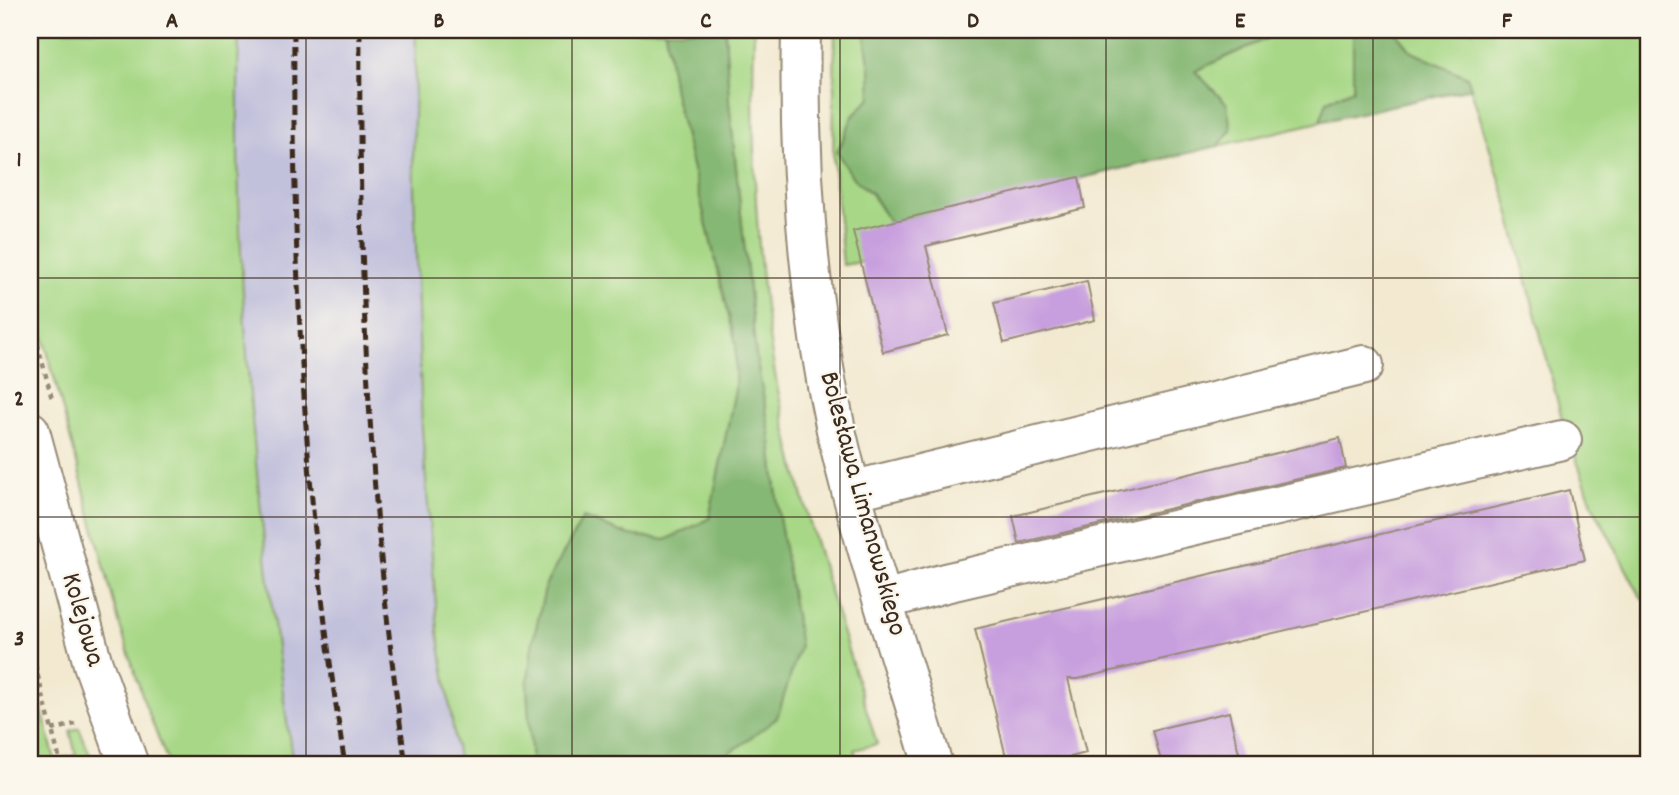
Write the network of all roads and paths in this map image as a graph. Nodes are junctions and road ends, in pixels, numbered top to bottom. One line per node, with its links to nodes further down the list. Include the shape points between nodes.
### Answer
1 (802, 30): 5 (street, Bolesława Limanowskiego, via 802,163 811,284)
2 (1364, 365): 5 (street)
3 (30, 432): 12 (street, Kolejowa, via 93,664)
4 (1562, 440): 6 (street)
5 (851, 491): 6 (street, Bolesława Limanowskiego)
6 (884, 600): 13 (street, Bolesława Limanowskiego)
7 (30, 646): 8 (path)
8 (33, 668): 10 (path)
9 (68, 726): 10 (path)
10 (52, 730): 11 (path)
11 (58, 757)
12 (129, 765)
13 (933, 765)

